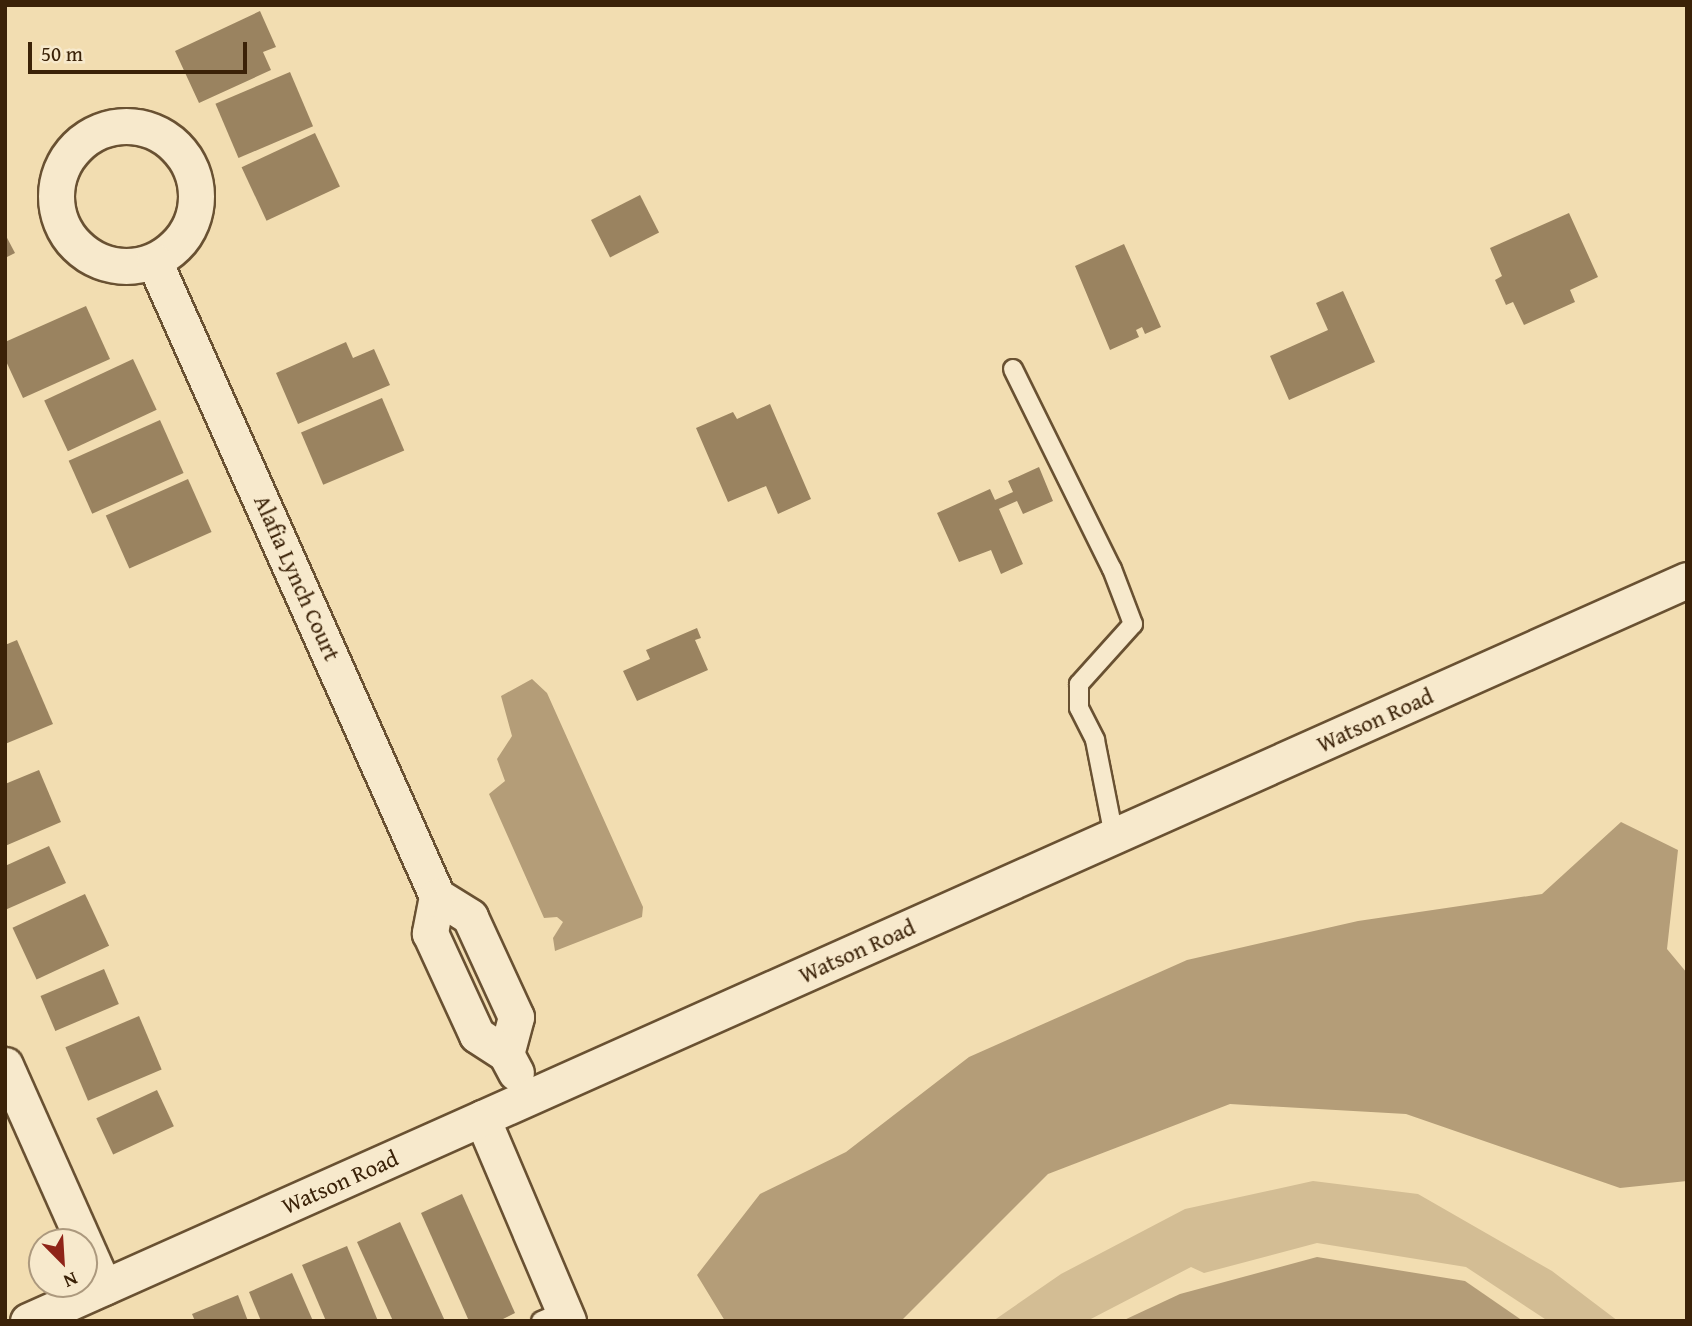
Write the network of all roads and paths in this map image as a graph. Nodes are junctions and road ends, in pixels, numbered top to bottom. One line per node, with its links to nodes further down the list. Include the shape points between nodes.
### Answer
1 (154, 261): 1 (street, via 132,267 109,265 88,256 60,221 58,176 68,155 84,139 104,129 128,125 152,130 172,142 188,160 197,206 189,229 174,248); 6 (street, Alafia Lynch Court, via 437,896 430,933 477,1035 506,1055)
2 (1013, 369): 4 (lane, via 1112,569 1133,624 1079,684 1079,709 1095,740)
3 (1687, 580): 4 (street, Watson Road)
4 (1114, 836): 7 (street, Watson Road)
5 (5, 1065): 8 (street)
6 (527, 1094)
7 (482, 1118): 8 (street, Watson Road); 9 (street)
8 (104, 1287): 10 (street, Watson Road)
9 (558, 1318)
10 (28, 1321)

